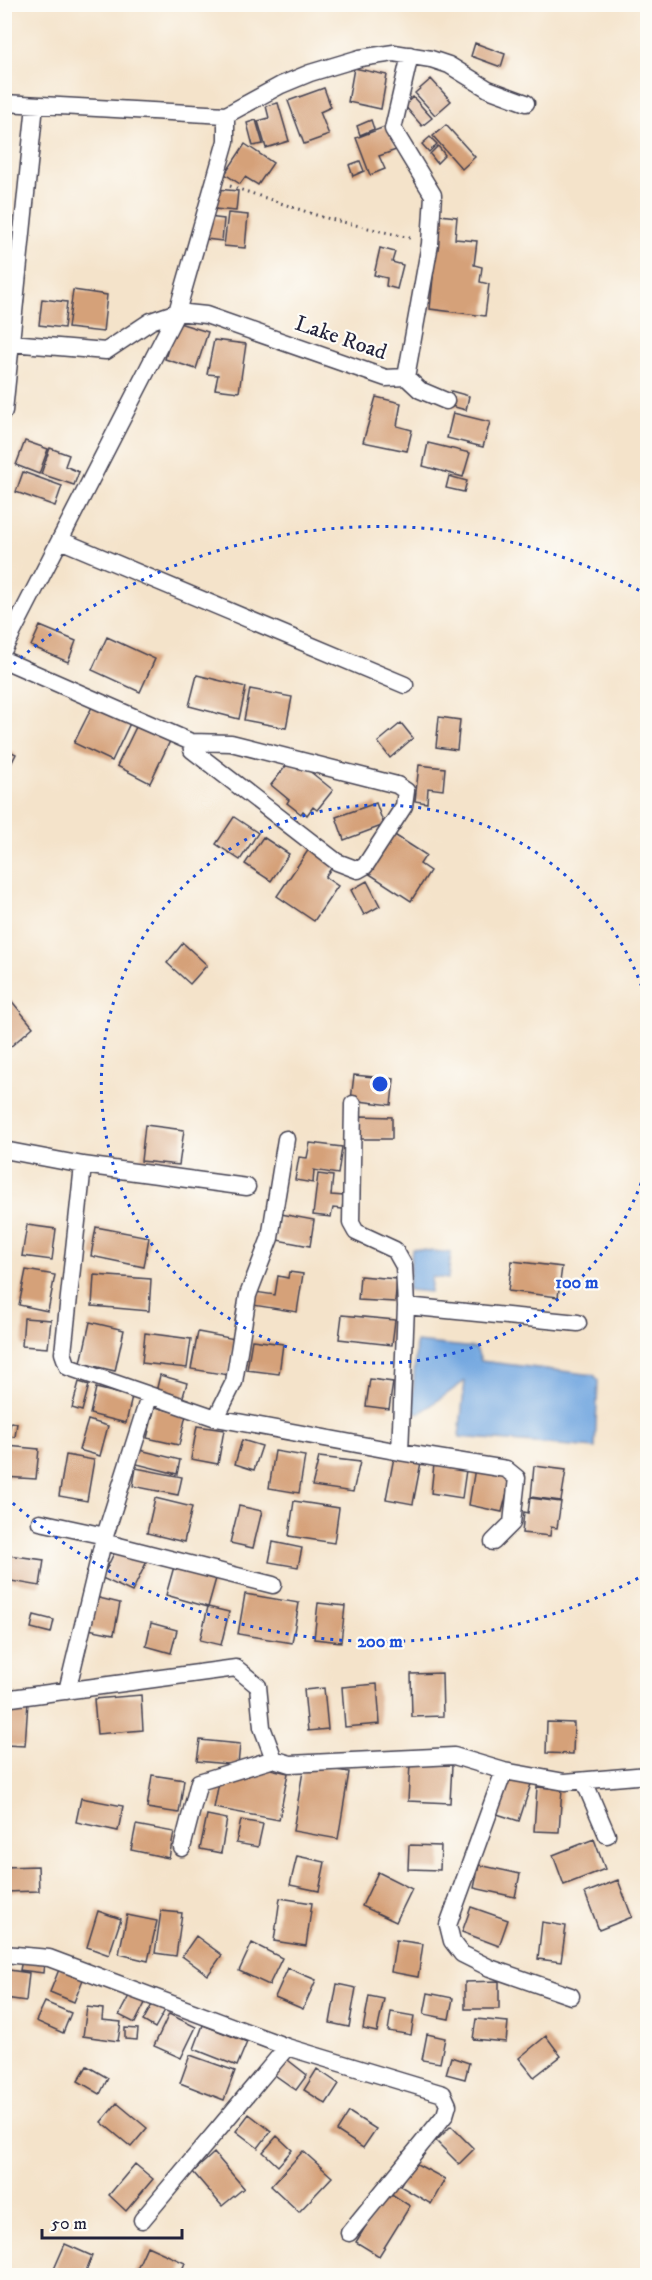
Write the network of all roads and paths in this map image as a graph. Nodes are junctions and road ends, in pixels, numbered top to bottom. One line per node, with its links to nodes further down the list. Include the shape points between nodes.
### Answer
1 (410, 55): 3 (street, via 449,65 488,89); 5 (street, via 372,55 310,73); 7 (street, Lake Road, via 393,129 433,195)
2 (4, 103): 4 (street)
3 (526, 103)
4 (35, 105): 5 (street); 9 (street)
5 (226, 115): 6 (street, via 226,141)
6 (215, 181): 7 (path, via 322,217); 8 (street)
7 (430, 244): 10 (street, Lake Road)
8 (177, 312): 9 (street, Lake Road, via 151,321 106,351); 10 (street, Lake Road, via 206,315 386,378); 13 (street)
9 (11, 343): 12 (street)
10 (406, 377): 11 (street, via 420,390)
11 (446, 401)
12 (4, 411)
13 (60, 540): 14 (street); 16 (street)
14 (4, 649)
15 (4, 660): 17 (street)
16 (405, 685)
17 (191, 742): 17 (street, via 192,750 328,855 358,870 365,866 405,806 406,791 396,785 231,743)
18 (353, 1104): 23 (street, via 351,1223 356,1232 395,1250 404,1266)
19 (286, 1140): 26 (street, via 270,1238 248,1295 234,1382)
20 (4, 1150): 21 (street)
21 (84, 1165): 22 (street); 25 (street, via 63,1353 68,1367)
22 (247, 1188)
23 (406, 1306): 24 (street); 27 (street)
24 (578, 1323)
25 (149, 1396): 26 (street); 29 (street)
26 (216, 1418): 27 (street)
27 (400, 1452): 30 (street, via 506,1469 517,1478 512,1523)
28 (40, 1522): 29 (street)
29 (104, 1539): 31 (street); 32 (street)
30 (493, 1542)
31 (273, 1585)
32 (67, 1691): 33 (street); 34 (street, via 236,1668 258,1686 262,1726)
33 (4, 1699)
34 (274, 1758): 35 (street, via 290,1764 454,1756); 39 (street, via 199,1782)
35 (504, 1771): 37 (street, via 566,1782); 41 (street, via 448,1925 452,1941 462,1954 490,1968)
36 (648, 1775): 37 (street)
37 (584, 1781): 38 (street)
38 (607, 1835)
39 (182, 1848)
40 (4, 1954): 42 (street, via 49,1958)
41 (571, 1996)
42 (287, 2047): 43 (street); 44 (street, via 443,2094 448,2105 445,2115)
43 (142, 2220)
44 (349, 2232)

